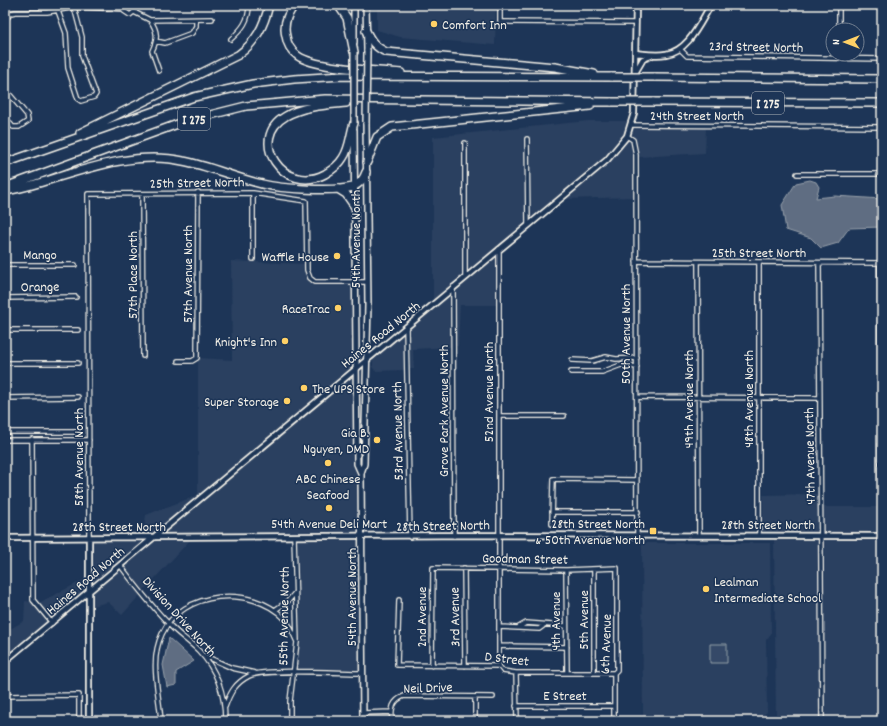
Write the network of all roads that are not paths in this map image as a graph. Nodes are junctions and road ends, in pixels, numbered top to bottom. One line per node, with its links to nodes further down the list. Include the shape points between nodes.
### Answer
1 (127, 5): 14 (street)
2 (249, 5): 24 (street, via 247,22)
3 (270, 5): 49 (highway, via 260,33 238,55)
4 (295, 5): 35 (highway, via 289,11 284,31 292,51 304,59 343,67)
5 (338, 5): 27 (highway, via 347,18)
6 (354, 5): 27 (main road, 54th Avenue North)
7 (366, 5): 23 (main road, 54th Avenue North)
8 (500, 5): 22 (street, via 500,22)
9 (636, 5): 22 (street)
10 (711, 5): 26 (street, via 688,41)
11 (839, 5): 21 (street)
12 (134, 6): 16 (street)
13 (74, 8): 14 (street); 15 (street); 15 (street, via 82,37 82,56 96,94 81,101 78,99 68,68 66,33)
14 (124, 9): 16 (street, via 128,15)
15 (58, 11): 18 (street, via 15,12)
16 (134, 12): 19 (street)
17 (212, 19): 20 (street)
18 (5, 20)
19 (150, 20): 20 (street); 25 (street, via 157,32)
20 (196, 20): 25 (street, via 192,33 165,43)
21 (839, 22)
22 (636, 23): 28 (street)
23 (366, 31): 36 (highway, via 372,43 386,52 556,67); 50 (main road, 54th Avenue North, bridge)
24 (231, 39)
25 (156, 41): 33 (street, via 152,51)
26 (680, 48): 29 (street, via 672,53); 30 (street, 23rd Street North, via 687,56)
27 (354, 52): 43 (main road, 54th Avenue North, bridge)
28 (635, 53): 29 (street); 34 (street)
29 (655, 55): 34 (street, via 643,59)
30 (825, 56)
31 (865, 58): 32 (street, 23rd Street North)
32 (882, 59)
33 (159, 70)
34 (635, 76): 44 (street, via 634,113)
35 (447, 77): 36 (highway, I 275); 49 (highway, I 275, via 319,77 240,86 194,97)
36 (612, 77): 37 (highway, I 275, bridge)
37 (882, 79)
38 (5, 88): 42 (street, via 27,115 28,121 19,127 12,127)
39 (394, 99): 40 (highway, I 275); 43 (highway, via 344,103 292,113 280,121 272,132 269,143 272,159 276,166 290,176 308,179 319,177 343,159); 56 (highway, I 275, via 280,102 212,114 186,121)
40 (612, 102): 41 (highway, I 275, bridge); 50 (highway, via 561,110 392,127 377,137)
41 (882, 103)
42 (5, 117)
43 (354, 123): 55 (main road, 54th Avenue North)
44 (631, 125): 45 (street, 24th Street North); 46 (street, Haines Road North)
45 (882, 127)
46 (627, 136): 64 (street, Haines Road North, via 607,160); 67 (street, 50th Avenue North, via 633,140 636,155)
47 (528, 139): 64 (street)
48 (465, 143): 74 (street)
49 (43, 150): 51 (highway, I 275)
50 (367, 162): 52 (main road, 54th Avenue North)
51 (5, 164)
52 (366, 172): 55 (highway, via 362,181); 76 (main road, 54th Avenue North)
53 (797, 174): 54 (street)
54 (882, 174)
55 (355, 186): 57 (highway); 63 (main road, 54th Avenue North)
56 (5, 187)
57 (338, 189): 58 (highway, via 277,187 184,160 139,158); 63 (highway, via 346,194)
58 (5, 191)
59 (198, 192): 60 (street, 25th Street North); 62 (street, 25th Street North); 87 (street, 57th Avenue North, via 197,356 195,360)
60 (253, 193): 66 (street); 75 (street, 25th Street North, via 306,201 307,270 310,278 315,282)
61 (88, 194): 62 (street, 25th Street North); 105 (street, 58th Avenue North)
62 (142, 194): 83 (street, 57th Place North)
63 (355, 207): 75 (main road, 54th Avenue North)
64 (528, 225): 65 (street, Haines Road North)
65 (499, 249): 74 (street, Haines Road North); 99 (street, 52nd Avenue North)
66 (253, 259)
67 (636, 261): 68 (street, 25th Street North); 84 (street, 50th Avenue North)
68 (698, 263): 69 (street, 25th Street North); 95 (street, 49th Avenue North)
69 (759, 263): 70 (street, 25th Street North); 97 (street, 48th Avenue North)
70 (819, 263): 71 (street, 25th Street North); 98 (street, 47th Avenue North)
71 (881, 263): 118 (street)
72 (5, 265): 73 (street, Mango)
73 (75, 265)
74 (465, 276): 77 (street, Haines Road North)
75 (356, 282): 76 (street); 90 (main road, 54th Avenue North)
76 (368, 282): 85 (main road, 54th Avenue North)
77 (453, 287): 80 (street, Haines Road North); 117 (street, Grove Park Avenue North)
78 (76, 297): 79 (street, Orange)
79 (5, 298)
80 (406, 326): 85 (street, Haines Road North); 121 (street, 53rd Avenue North)
81 (5, 330): 82 (street)
82 (78, 330)
83 (143, 356)
84 (637, 358): 86 (street); 91 (street, 50th Avenue North)
85 (367, 359): 90 (street, Haines Road North); 106 (main road, 54th Avenue North, via 364,464)
86 (572, 360)
87 (178, 361)
88 (5, 363): 89 (street)
89 (78, 363)
90 (358, 366): 106 (main road, 54th Avenue North, via 357,464); 124 (street, Haines Road North)
91 (637, 368): 92 (street, via 621,365 602,372); 94 (street, 50th Avenue North)
92 (571, 372)
93 (78, 397): 96 (street)
94 (637, 397): 95 (street); 107 (street, 50th Avenue North)
95 (699, 397): 97 (street); 113 (street, 49th Avenue North)
96 (5, 398)
97 (759, 398): 98 (street); 114 (street, 48th Avenue North)
98 (819, 398): 115 (street, 47th Avenue North)
99 (499, 416): 100 (street); 111 (street, 52nd Avenue North)
100 (564, 416)
101 (5, 432): 102 (street)
102 (78, 432)
103 (32, 439): 104 (street); 105 (street); 123 (street)
104 (5, 440)
105 (89, 440): 119 (street, 58th Avenue North)
106 (360, 473): 120 (main road, 54th Avenue North)
107 (637, 480): 108 (street, via 553,479); 109 (street, 50th Avenue North)
108 (552, 512): 109 (street); 110 (street)
109 (638, 512): 112 (street, 50th Avenue North)
110 (552, 524)
111 (499, 535): 112 (street, 28th Street North); 117 (street, 28th Street North); 128 (street, 52nd Avenue North)
112 (637, 535): 113 (street, 28th Street North)
113 (699, 535): 114 (street, 28th Street North)
114 (760, 535): 115 (street, 28th Street North)
115 (821, 535): 118 (street, 28th Street North); 173 (street, 47th Avenue North)
116 (294, 536): 120 (street, 28th Street North); 124 (street, 28th Street North); 133 (street, 55th Avenue North)
117 (454, 536): 121 (street, 28th Street North)
118 (881, 536)
119 (89, 537): 123 (street, 28th Street North); 124 (street, 28th Street North); 132 (street, 58th Avenue North)
120 (363, 537): 121 (street, 28th Street North); 153 (main road, 54th Avenue North)
121 (410, 537)
122 (5, 538): 123 (street, 28th Street North)
123 (33, 538): 136 (street, via 33,600)
124 (153, 538): 125 (street, Haines Road North)
125 (120, 565): 132 (street, Haines Road North); 137 (street, Division Drive North)
126 (433, 568): 127 (street, Goodman Street); 145 (street, 2nd Avenue)
127 (464, 568): 128 (street, Goodman Street); 146 (street, 3rd Avenue)
128 (499, 568): 131 (street, Goodman Street); 139 (street, 52nd Avenue North)
129 (617, 568): 130 (street, Goodman Street); 150 (street, 6th Avenue, via 617,670)
130 (594, 569): 131 (street, Goodman Street); 149 (street, 5th Avenue)
131 (566, 570): 138 (street, 4th Avenue)
132 (90, 590): 136 (street, Haines Road North); 164 (street, 58th Avenue North)
133 (295, 593): 135 (street); 140 (street, 55th Avenue North)
134 (398, 600): 145 (street, D Street, via 398,665)
135 (274, 610): 137 (street, via 252,600 224,597 194,603); 140 (street, via 285,618)
136 (52, 622): 144 (street, Haines Road North)
137 (168, 624): 143 (street, Division Drive North); 165 (street, via 162,632 155,655)
138 (566, 626): 139 (street, via 526,623 519,627); 142 (street, 4th Avenue)
139 (500, 627): 141 (street, 52nd Avenue North)
140 (297, 642): 152 (street, 55th Avenue North)
141 (500, 646): 142 (street); 147 (street, 52nd Avenue North)
142 (566, 647): 148 (street, 4th Avenue)
143 (202, 654): 151 (street, via 232,668); 160 (street, Division Drive North, via 216,676)
144 (5, 661)
145 (432, 666): 146 (street, D Street)
146 (465, 666): 147 (street, D Street)
147 (499, 666): 154 (street, D Street, via 503,671)
148 (567, 672): 149 (street, D Street); 154 (street, D Street)
149 (594, 672): 150 (street, D Street)
150 (614, 672): 159 (street, 6th Avenue)
151 (257, 673): 152 (street); 160 (street, via 237,684)
152 (293, 673): 153 (street); 167 (street, 55th Avenue North)
153 (363, 673): 162 (main road, 54th Avenue North)
154 (516, 673): 158 (street)
155 (5, 696): 163 (street, via 79,695)
156 (475, 697): 157 (street, Neil Drive); 161 (street, Neil Drive, via 404,696 397,699); 170 (street)
157 (493, 697)
158 (516, 706): 159 (street, E Street); 171 (street)
159 (614, 706): 172 (street, 6th Avenue)
160 (225, 708): 166 (street)
161 (392, 712): 162 (street, Neil Drive); 169 (street, Neil Drive)
162 (363, 713): 168 (main road, 54th Avenue North)
163 (79, 721)
164 (89, 721)
165 (161, 721)
166 (225, 721)
167 (290, 721)
168 (363, 721)
169 (392, 721)
170 (475, 721)
171 (517, 721)
172 (614, 721)
173 (822, 721)

